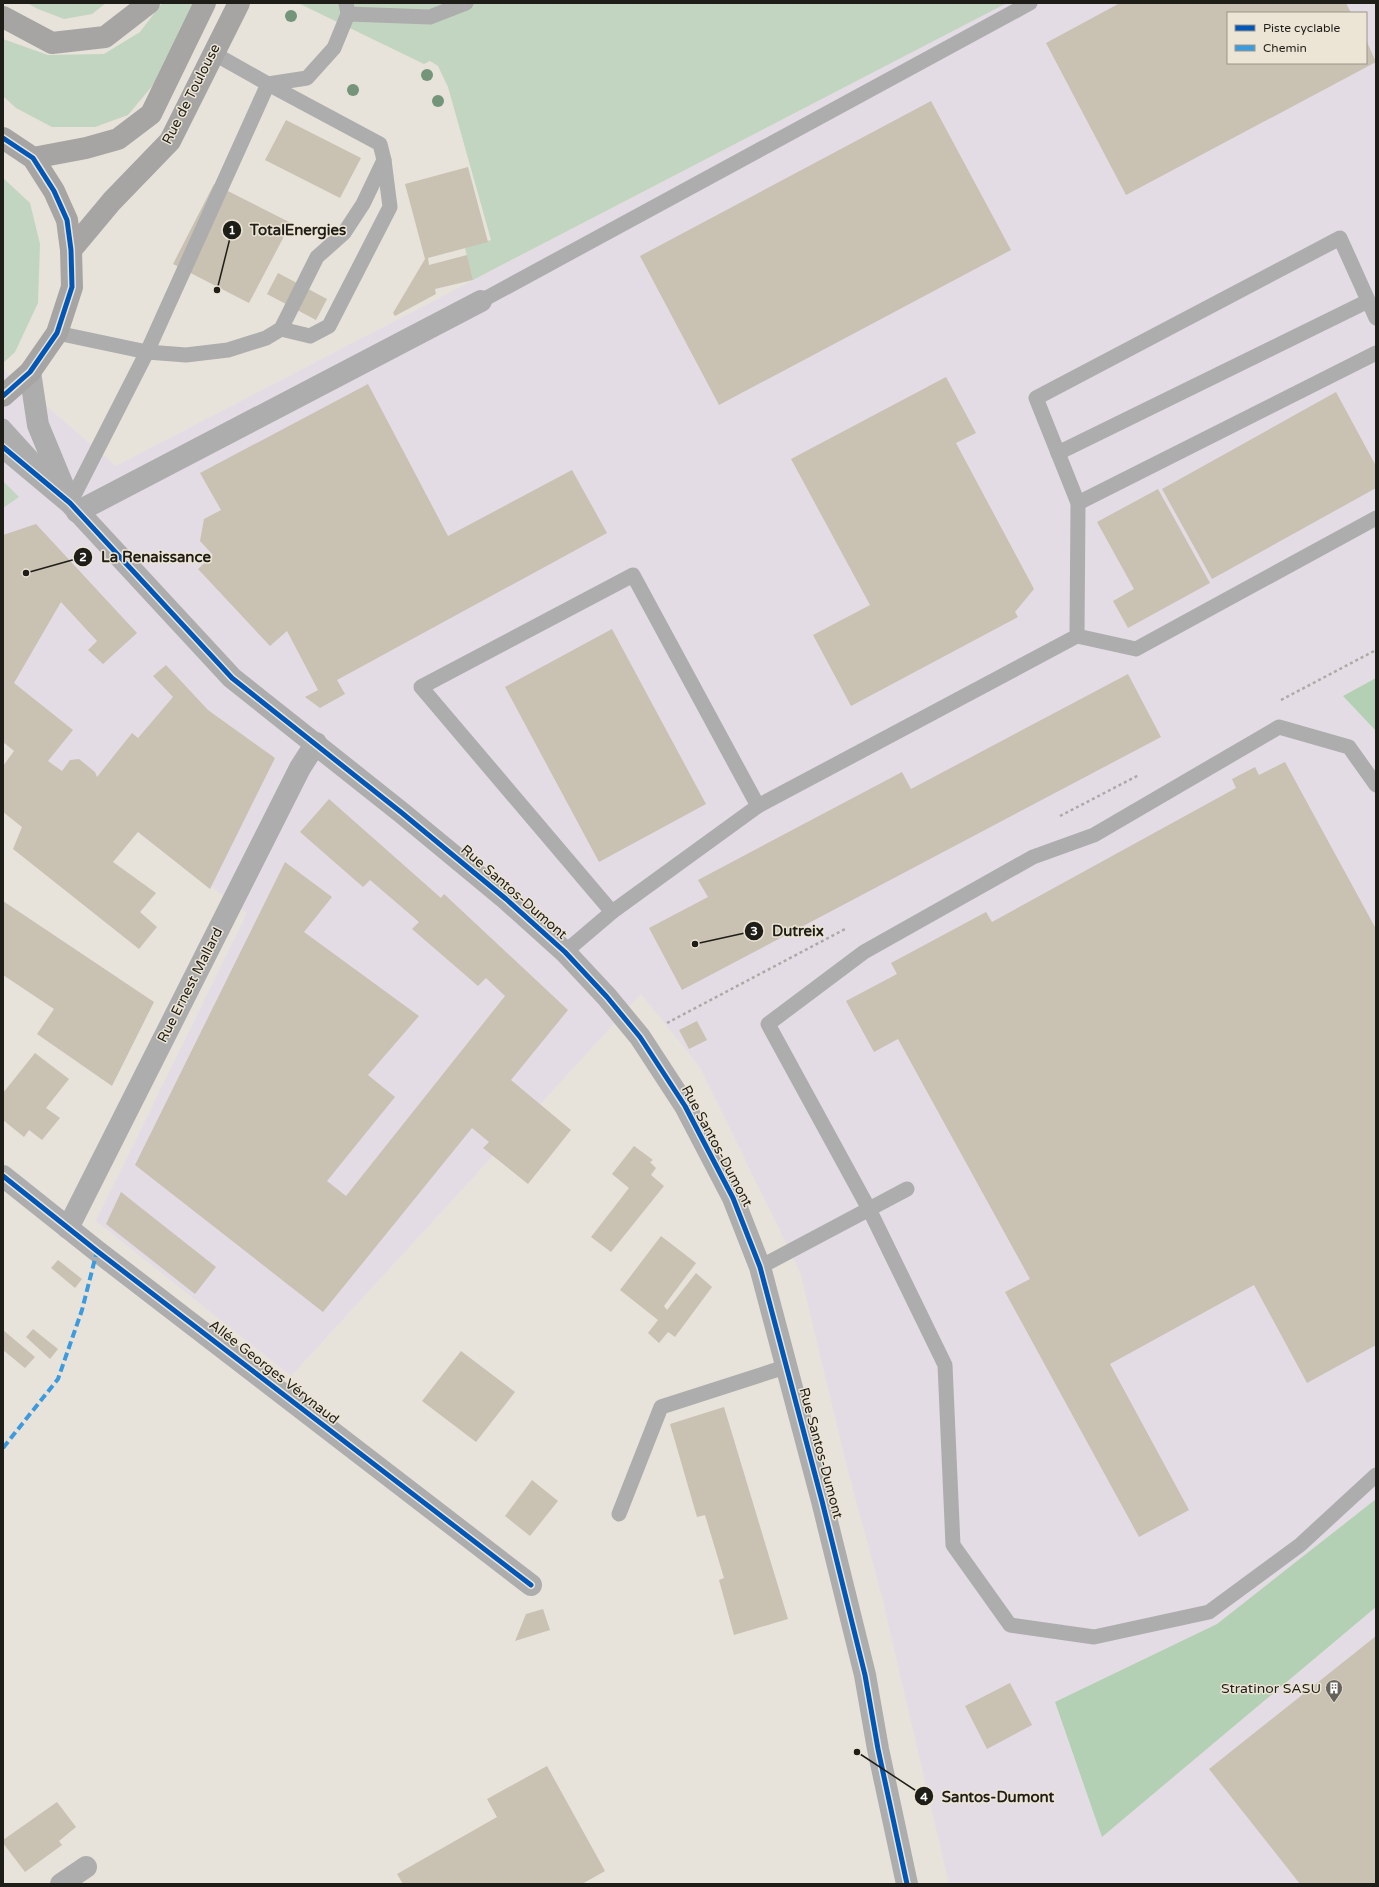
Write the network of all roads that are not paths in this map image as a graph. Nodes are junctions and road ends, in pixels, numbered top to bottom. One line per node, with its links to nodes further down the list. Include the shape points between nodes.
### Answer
1 (149, 3): 7 (main road, via 105,37 52,43)
2 (205, 3): 11 (main road, Rue de Toulouse, via 151,114 118,139)
3 (238, 3): 8 (main road, Rue de Toulouse)
4 (466, 3): 6 (lane, via 430,17)
5 (1030, 3): 15 (lane)
6 (347, 9): 9 (lane, via 334,48 306,78)
7 (3, 17)
8 (212, 53): 9 (lane); 13 (main road, Rue de Toulouse, via 170,141 112,201)
9 (268, 84): 12 (lane, via 380,144); 19 (lane)
10 (3, 138): 11 (main road)
11 (34, 158): 13 (main road, via 54,191 67,220)
12 (384, 160): 17 (lane, via 363,204 344,234 317,257); 17 (lane, via 390,207 329,326 310,336)
13 (71, 250): 18 (main road, via 72,287)
14 (1368, 300): 16 (lane); 25 (lane); 25 (lane, via 1340,238 1036,398)
15 (481, 301): 27 (street)
16 (1376, 318)
17 (281, 329): 19 (lane, via 266,338 228,350 186,354)
18 (57, 333): 19 (lane); 21 (main road)
19 (147, 352): 27 (lane)
20 (1376, 353): 26 (lane)
21 (30, 372): 22 (main road); 27 (street, Rue Santos-Dumont, via 38,425)
22 (3, 396)
23 (3, 426): 27 (lane)
24 (3, 447): 27 (street, Rue Santos-Dumont)
25 (1058, 453): 26 (lane)
26 (1078, 503): 29 (lane)
27 (74, 508): 30 (street, Rue Santos-Dumont, via 232,678)
28 (1376, 518): 29 (lane, via 1136,649)
29 (1077, 636): 32 (lane)
30 (316, 743): 34 (street, Rue Santos-Dumont, via 506,899); 38 (street, Rue Ernest Mallard, via 300,768)
31 (1376, 785): 37 (lane, via 1349,748 1279,727 1094,835 1033,857 864,952 768,1024)
32 (758, 806): 33 (lane); 33 (lane, via 634,575 421,687)
33 (612, 912): 34 (lane)
34 (565, 952): 39 (street, Rue Santos-Dumont, via 640,1037 685,1106 733,1198)
35 (3, 1176): 38 (street, Allée Georges Vérynaud)
36 (907, 1189): 37 (lane)
37 (869, 1209): 39 (lane); 41 (lane, via 945,1365 953,1545 1010,1625 1094,1637 1209,1612 1300,1545)
38 (68, 1228): 43 (street, Allée Georges Vérynaud)
39 (760, 1267): 40 (street, Rue Santos-Dumont)
40 (786, 1367): 42 (lane, via 661,1407); 46 (street, Rue Santos-Dumont, via 865,1675 879,1756)
41 (1376, 1475)
42 (619, 1514)
43 (531, 1585)
44 (86, 1867): 45 (street)
45 (61, 1884)
46 (907, 1884)

